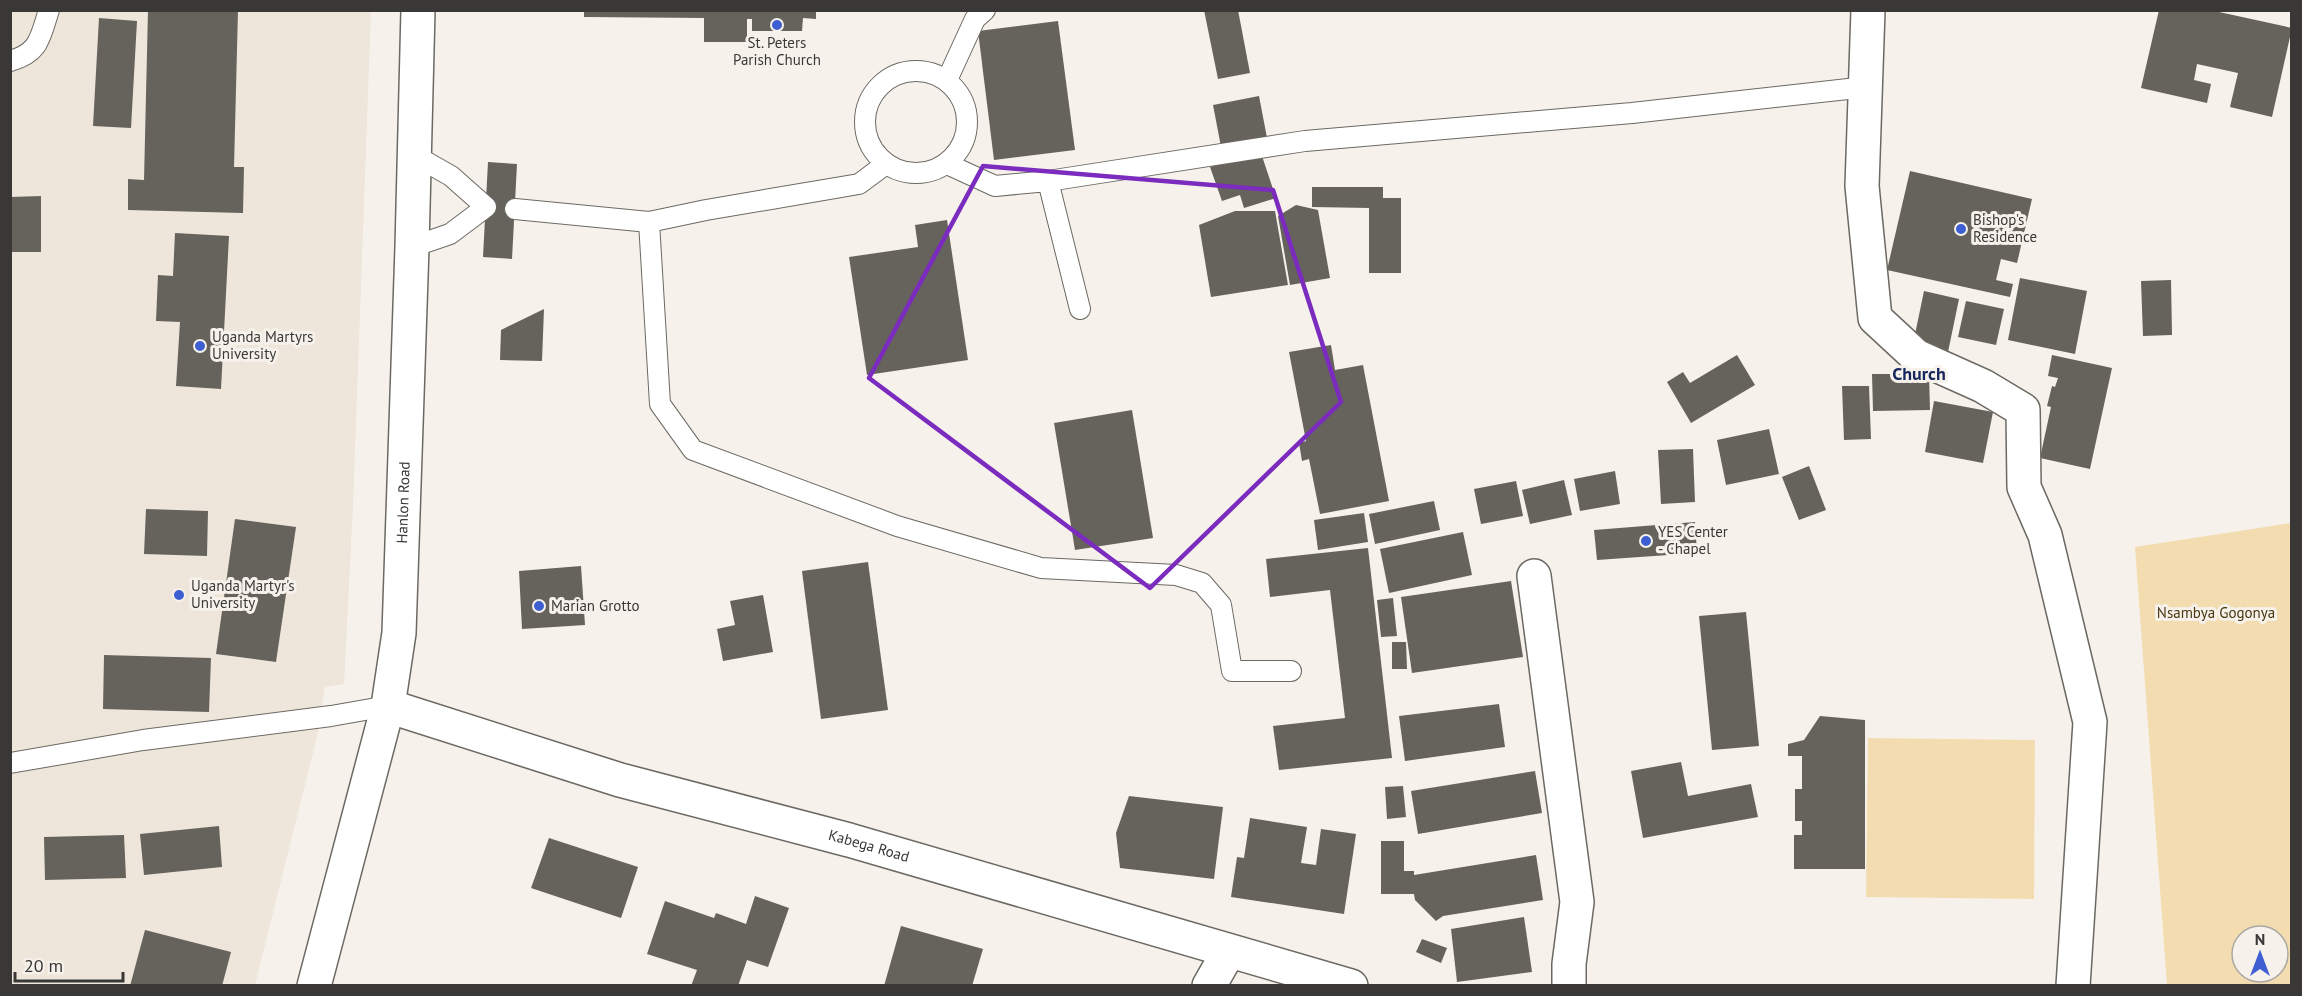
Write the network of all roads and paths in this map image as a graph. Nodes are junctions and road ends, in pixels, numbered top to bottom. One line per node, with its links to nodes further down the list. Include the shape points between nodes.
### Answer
1 (49, 10): 5 (lane, via 37,47 26,57)
2 (418, 10): 8 (street, Hanlon Road)
3 (985, 10): 6 (lane, via 975,19)
4 (1868, 10): 7 (street)
5 (10, 61)
6 (947, 81): 9 (lane, via 916,70 900,73 874,92 864,122 874,152); 10 (lane, via 959,92 968,122 959,153)
7 (1866, 87): 11 (lane, via 1632,113 1305,141); 25 (street, via 1862,186 1875,318 1916,356 1983,386 2023,410 2024,488 2045,535 2090,722)
8 (414, 155): 14 (street, Hanlon Road); 14 (lane, via 452,176 486,207 450,234)
9 (886, 164): 10 (lane, via 916,174); 13 (lane, via 859,184)
10 (946, 164): 11 (lane, via 995,186)
11 (1048, 182): 15 (lane)
12 (515, 209): 13 (lane)
13 (649, 222): 17 (lane, via 660,404 693,450 897,526 1041,567 1176,575 1202,583 1221,604 1232,672)
14 (412, 247): 18 (street, Hanlon Road, via 399,633)
15 (1080, 309)
16 (1534, 576): 24 (street, via 1577,902)
17 (1291, 672)
18 (388, 706): 19 (lane); 20 (street, Kabega Road, via 620,780 849,840); 21 (street, Hanlon Road)
19 (10, 763)
20 (1229, 951): 22 (street); 23 (street, Kabega Road)
21 (314, 986)
22 (1209, 986)
23 (1351, 986)
24 (1569, 986)
25 (2073, 986)

